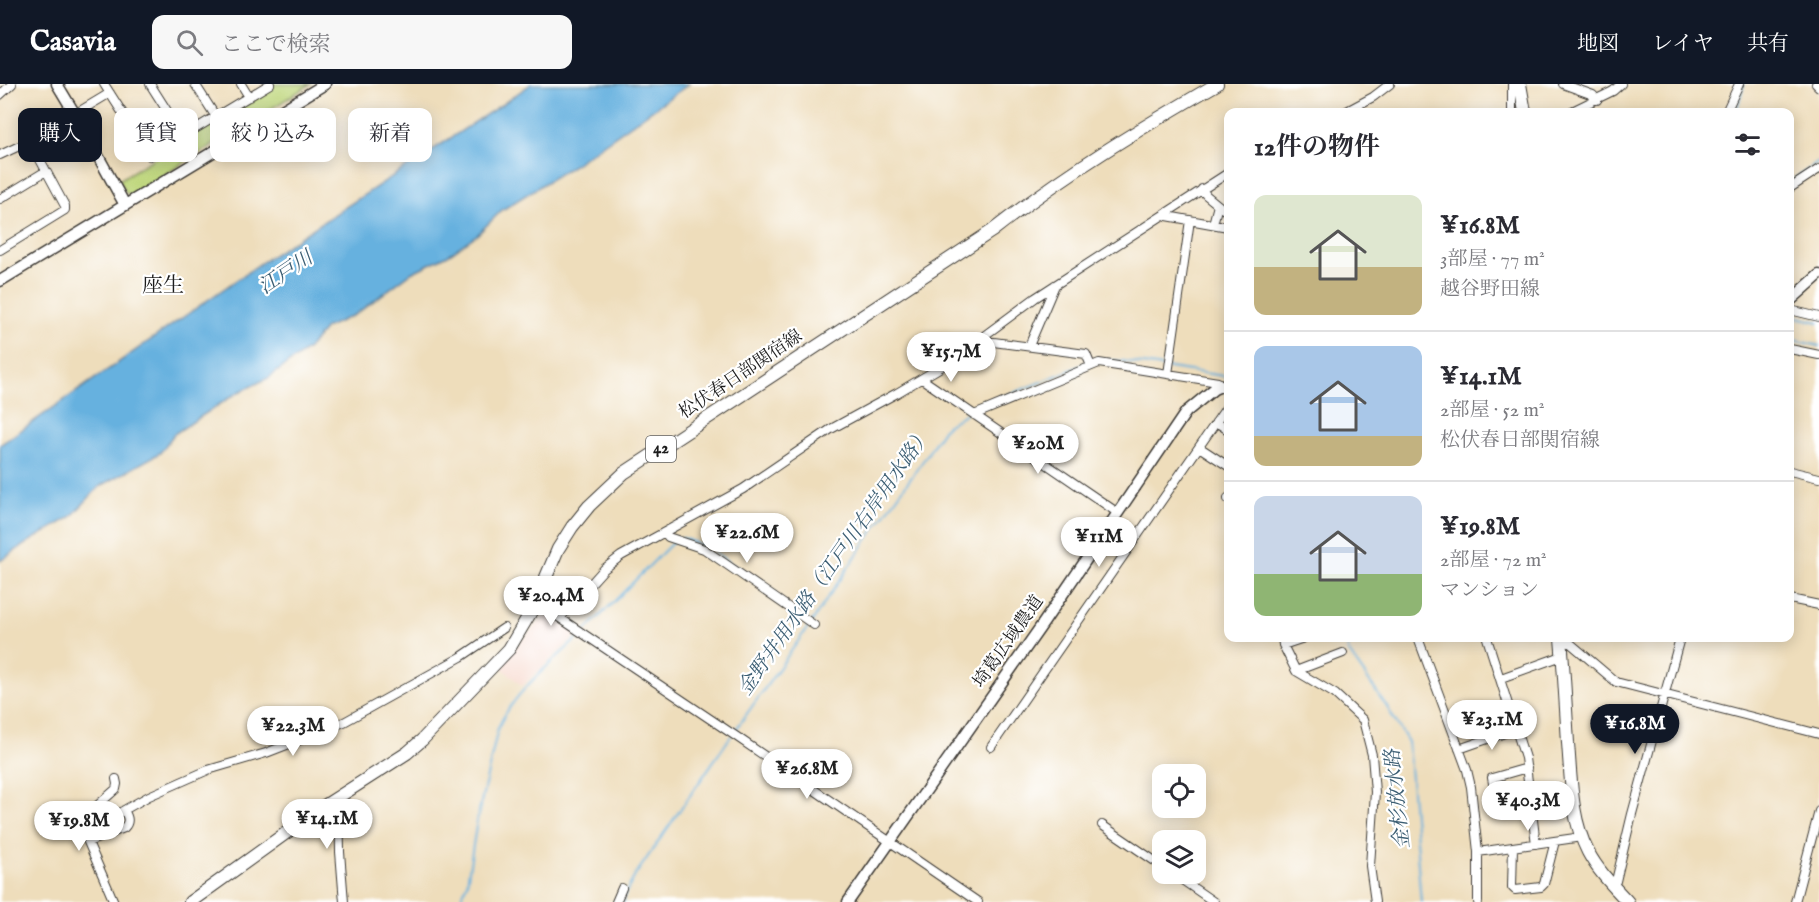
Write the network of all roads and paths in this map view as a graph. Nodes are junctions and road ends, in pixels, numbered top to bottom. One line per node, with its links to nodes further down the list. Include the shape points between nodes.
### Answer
1 (12, 84): 17 (street)
2 (57, 84): 20 (street)
3 (104, 84): 16 (street)
4 (150, 84): 23 (street)
5 (195, 84): 24 (street)
6 (241, 84): 18 (street)
7 (270, 84): 18 (street)
8 (324, 84): 41 (street)
9 (1217, 84): 74 (main road, 松伏春日部関宿線 / 42, via 1092,159 992,231 624,473 572,527 558,549)
10 (1390, 84): 26 (street)
11 (1512, 84): 27 (street)
12 (1520, 84): 28 (main road)
13 (1563, 84): 19 (street)
14 (1621, 84): 19 (street)
15 (1739, 84): 30 (street)
16 (110, 93): 21 (street); 22 (street)
17 (0, 95)
18 (249, 97): 25 (street)
19 (1597, 100): 29 (street)
20 (71, 108)
21 (85, 108)
22 (120, 108)
23 (165, 108)
24 (210, 108)
25 (231, 108)
26 (1352, 108)
27 (1512, 108)
28 (1524, 108)
29 (1579, 108)
30 (1728, 108)
31 (18, 147): 32 (street)
32 (0, 155)
33 (41, 162): 36 (street)
34 (101, 162): 41 (street)
35 (1819, 169): 38 (street)
36 (46, 171): 40 (street); 48 (street, via 65,210)
37 (1224, 178): 39 (street)
38 (1794, 185)
39 (1202, 189): 42 (street); 44 (street)
40 (0, 199)
41 (125, 205): 50 (street)
42 (1218, 205): 43 (street); 46 (street)
43 (1224, 210)
44 (1165, 213): 45 (street); 51 (street)
45 (1190, 220): 46 (street); 60 (street)
46 (1213, 224): 47 (street)
47 (1224, 226)
48 (0, 250)
49 (1819, 275): 52 (street)
50 (0, 281)
51 (1055, 285): 55 (street); 56 (street)
52 (1794, 297)
53 (1794, 311): 54 (street)
54 (1819, 317)
55 (978, 340): 56 (street); 61 (street)
56 (1029, 346): 59 (street, via 1086,354)
57 (1794, 350): 58 (street)
58 (1819, 356)
59 (1090, 363): 60 (street); 64 (street)
60 (1168, 374): 62 (street)
61 (922, 379): 64 (street); 72 (street, via 831,429 743,489)
62 (1224, 385): 71 (street, 埼葛広域農道, via 1186,412)
63 (1224, 411): 65 (street)
64 (973, 415): 71 (street)
65 (1216, 422): 66 (street); 67 (street)
66 (1224, 427)
67 (1199, 447): 68 (street); 92 (street)
68 (1224, 463)
69 (1794, 472): 70 (street)
70 (1819, 478)
71 (1118, 513): 107 (street, 埼葛広域農道)
72 (665, 532): 76 (street, via 604,569); 77 (street, via 668,537 704,549)
73 (1794, 600): 75 (street)
74 (536, 602): 76 (street); 96 (main road, 松伏春日部関宿線 / 42, via 509,649 422,740)
75 (1819, 605)
76 (561, 618): 107 (street)
77 (811, 623)
78 (504, 628): 99 (street, via 461,657 344,722 266,753 208,770)
79 (1283, 642): 87 (street)
80 (1419, 642): 93 (street)
81 (1488, 642): 88 (street)
82 (1561, 642): 86 (main road)
83 (1567, 642): 89 (street, via 1616,682)
84 (1679, 642): 89 (street)
85 (1343, 653): 87 (street)
86 (1562, 656): 88 (street); 98 (main road)
87 (1296, 671): 122 (street, via 1335,693 1363,720 1372,755 1375,792 1370,866)
88 (1501, 678): 90 (street)
89 (1666, 695): 91 (street); 113 (street)
90 (1516, 729): 93 (street); 94 (street)
91 (1819, 734)
92 (991, 747)
93 (1459, 749): 110 (street, via 1471,787)
94 (1527, 768): 97 (street); 97 (street, via 1492,778 1497,804)
95 (116, 780): 104 (street, via 116,789 81,820)
96 (339, 796): 116 (main road, 松伏春日部関宿線 / 42); 117 (street)
97 (1531, 802): 101 (street)
98 (1574, 808): 101 (street); 105 (main road)
99 (124, 810): 104 (street); 115 (street, via 129,820 124,828 88,842)
100 (1819, 811): 125 (street)
101 (1532, 812): 108 (street)
102 (1102, 825): 111 (street)
103 (63, 830): 104 (street)
104 (81, 831)
105 (1582, 837): 106 (street); 113 (main road)
106 (1555, 841): 108 (street); 109 (street, via 1541,887 1512,887)
107 (890, 842): 119 (street, 埼葛広域農道); 120 (street)
108 (1536, 844): 109 (street)
109 (1513, 847): 110 (street)
110 (1478, 852): 123 (street)
111 (1152, 859)
112 (1188, 884): 121 (street)
113 (1612, 885): 124 (main road)
114 (622, 888): 118 (street)
115 (114, 902)
116 (190, 902)
117 (344, 902)
118 (617, 902)
119 (848, 902)
120 (978, 902)
121 (1214, 902)
122 (1375, 902)
123 (1478, 902)
124 (1628, 902)
125 (1795, 902)

